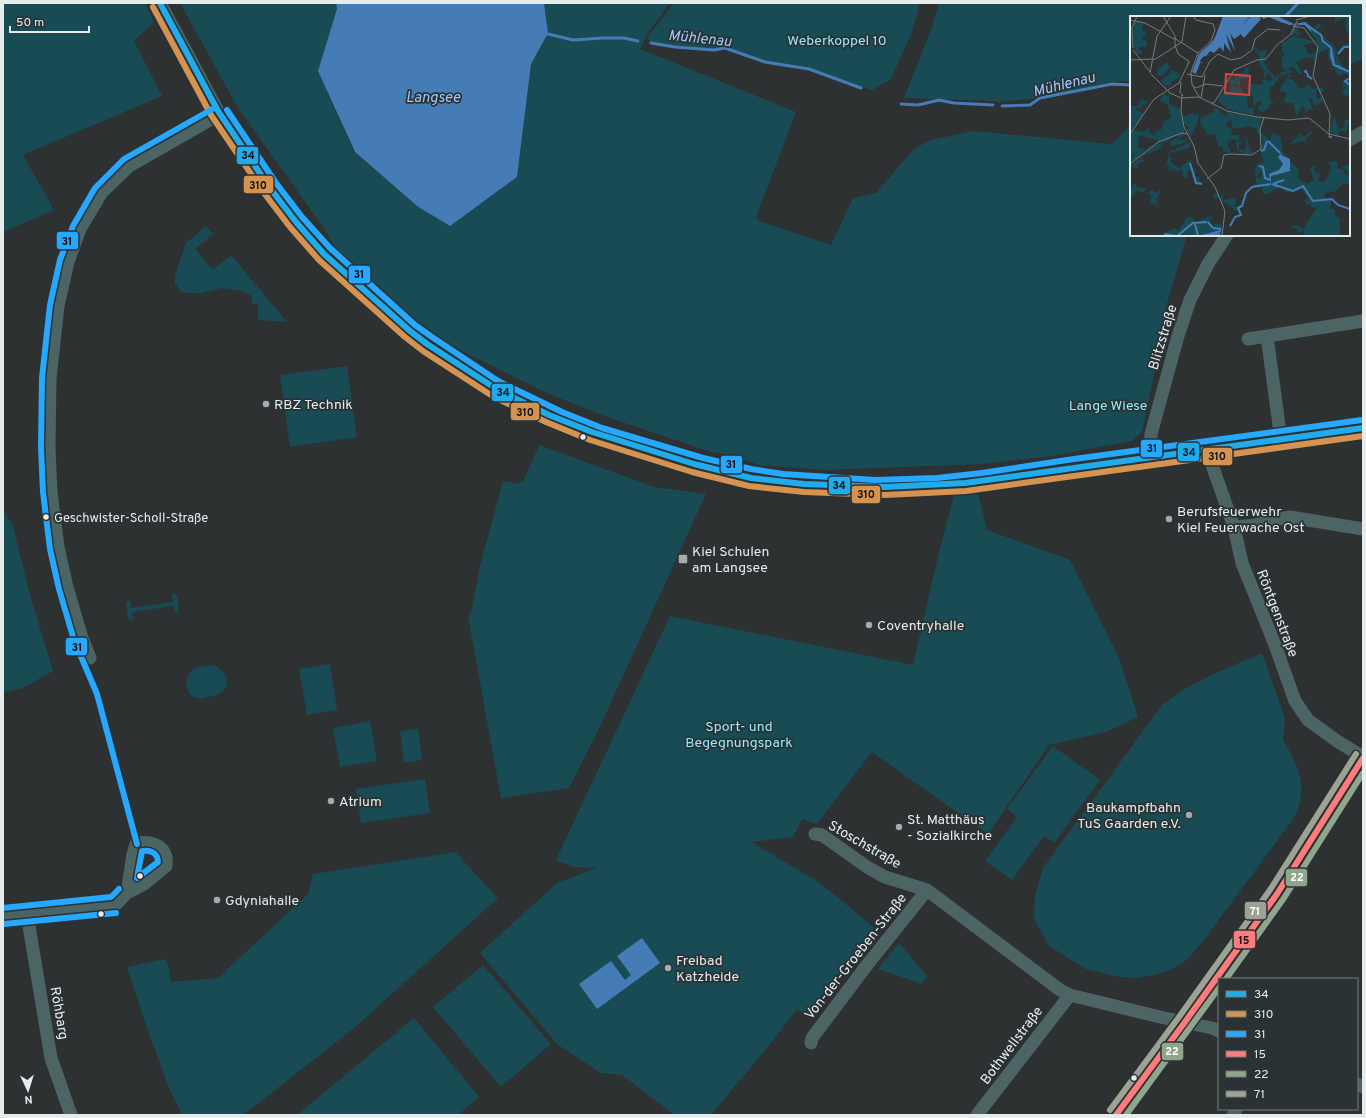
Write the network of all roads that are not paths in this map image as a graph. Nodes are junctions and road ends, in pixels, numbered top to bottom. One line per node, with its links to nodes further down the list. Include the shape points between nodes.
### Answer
1 (160, 3): 2 (street)
2 (220, 114): 10 (street, via 270,188 324,254 410,331 494,388 598,436 750,478 859,487 958,484); 13 (street, via 129,166 102,192 80,230 68,262 58,306 50,379 51,492 58,546 67,587)
3 (1227, 236): 10 (street, Blitzstraße, via 1208,264 1190,300 1152,434)
4 (1363, 321): 5 (street)
5 (1267, 336): 6 (street); 8 (street)
6 (1248, 339)
7 (1363, 428): 8 (street)
8 (1281, 440): 9 (street)
9 (1209, 450): 10 (street); 11 (street, Röntgenstraße)
10 (1152, 458)
11 (1234, 527): 12 (street, via 1290,517); 14 (street, Röntgenstraße, via 1242,563 1295,701 1308,720)
12 (1363, 529)
13 (90, 658)
14 (1363, 757): 21 (main road, via 1276,894)
15 (815, 834): 16 (street, Stoschstraße, via 822,835 885,877)
16 (927, 890): 20 (street, Stoschstraße, via 1060,990); 23 (street, Von-der-Groeben-Straße, via 867,964 812,1038)
17 (127, 893): 18 (street, via 115,905)
18 (27, 914): 19 (street); 24 (street, Röhbarg, via 51,1058)
19 (3, 916)
20 (1070, 994): 21 (street, Stoschstraße); 25 (street, Bothwellstraße)
21 (1185, 1022): 22 (street, Stoschstraße); 26 (main road)
22 (1218, 1031)
23 (811, 1043)
24 (71, 1115)
25 (978, 1115)
26 (1116, 1115)

